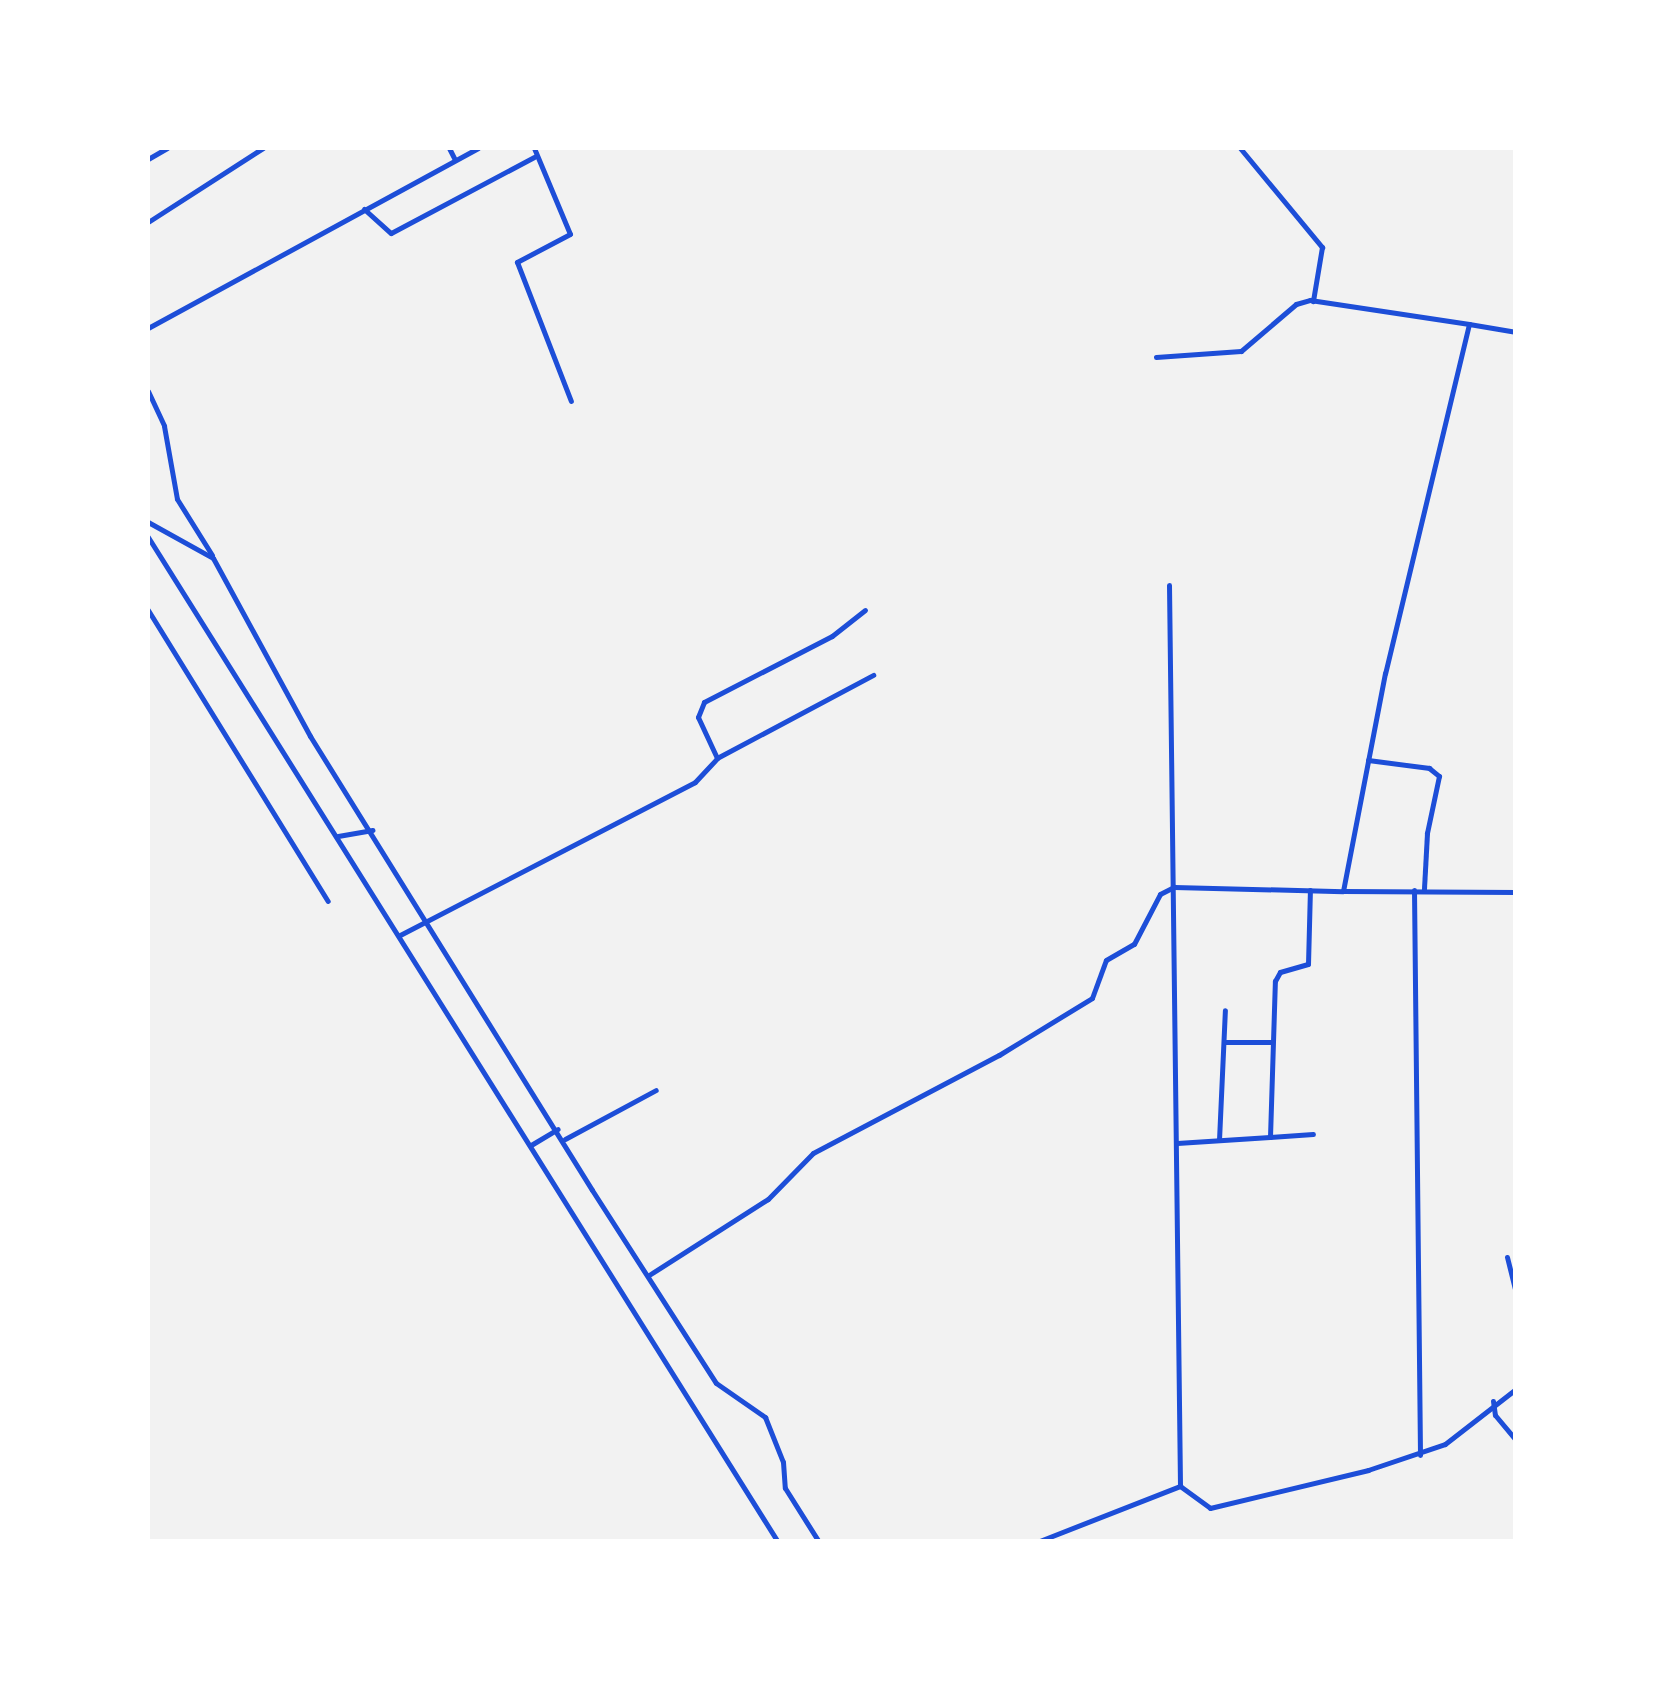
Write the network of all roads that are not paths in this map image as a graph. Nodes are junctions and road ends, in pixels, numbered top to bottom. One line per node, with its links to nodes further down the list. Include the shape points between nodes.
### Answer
1 (167, 148): 8 (street)
2 (263, 148): 11 (street)
3 (448, 148): 9 (street)
4 (478, 148): 9 (street)
5 (534, 148): 7 (street)
6 (1240, 148): 12 (street, via 1322,246)
7 (534, 158): 10 (street, via 390,233); 18 (street, via 570,234 517,262)
8 (148, 160)
9 (455, 160): 10 (street)
10 (364, 210): 14 (street)
11 (148, 222)
12 (1312, 301): 13 (street); 16 (street, via 1296,304 1241,350)
13 (1469, 324): 15 (street); 27 (street)
14 (148, 328)
15 (1516, 332)
16 (1156, 357)
17 (148, 391): 21 (street, via 162,419 177,499)
18 (571, 401)
19 (148, 522): 21 (street)
20 (148, 537): 29 (street)
21 (213, 558): 28 (street, via 310,736)
22 (1169, 585): 30 (street)
23 (148, 610): 36 (street)
24 (864, 610): 26 (street, via 832,636 699,707)
25 (873, 676): 26 (street)
26 (716, 758): 37 (street, via 695,782)
27 (1368, 760): 31 (street, via 1429,768 1439,776 1426,832); 34 (street)
28 (372, 830): 29 (street); 37 (street)
29 (338, 836): 38 (street)
30 (1174, 887): 32 (street); 48 (street); 51 (street, via 1153,901 1134,944 1112,952 1092,998 1000,1056 813,1153 768,1199)
31 (1424, 889): 33 (street); 35 (street)
32 (1310, 890): 34 (street); 41 (street, via 1310,958 1305,967 1276,975)
33 (1414, 890): 34 (street); 58 (street)
34 (1342, 891)
35 (1516, 892)
36 (328, 901)
37 (429, 920): 38 (street); 43 (street)
38 (400, 935): 49 (street)
39 (1224, 1010): 40 (street)
40 (1224, 1042): 41 (street); 47 (street)
41 (1272, 1042): 45 (street)
42 (656, 1090): 46 (street)
43 (558, 1129): 46 (street); 49 (street)
44 (1312, 1134): 45 (street)
45 (1270, 1137): 47 (street)
46 (565, 1139): 51 (street)
47 (1219, 1140): 48 (street)
48 (1177, 1143): 59 (street)
49 (530, 1145): 60 (street)
50 (1506, 1257): 52 (street)
51 (649, 1275): 61 (street, via 716,1383 764,1417 784,1462 786,1488)
52 (1516, 1294)
53 (1516, 1388): 54 (street)
54 (1493, 1400): 55 (street); 56 (street)
55 (1478, 1415): 56 (street); 58 (street, via 1455,1437)
56 (1494, 1415): 57 (street)
57 (1516, 1440)
58 (1420, 1454): 59 (street, via 1210,1508)
59 (1180, 1486): 62 (street)
60 (778, 1542)
61 (819, 1542)
62 (1037, 1542)

